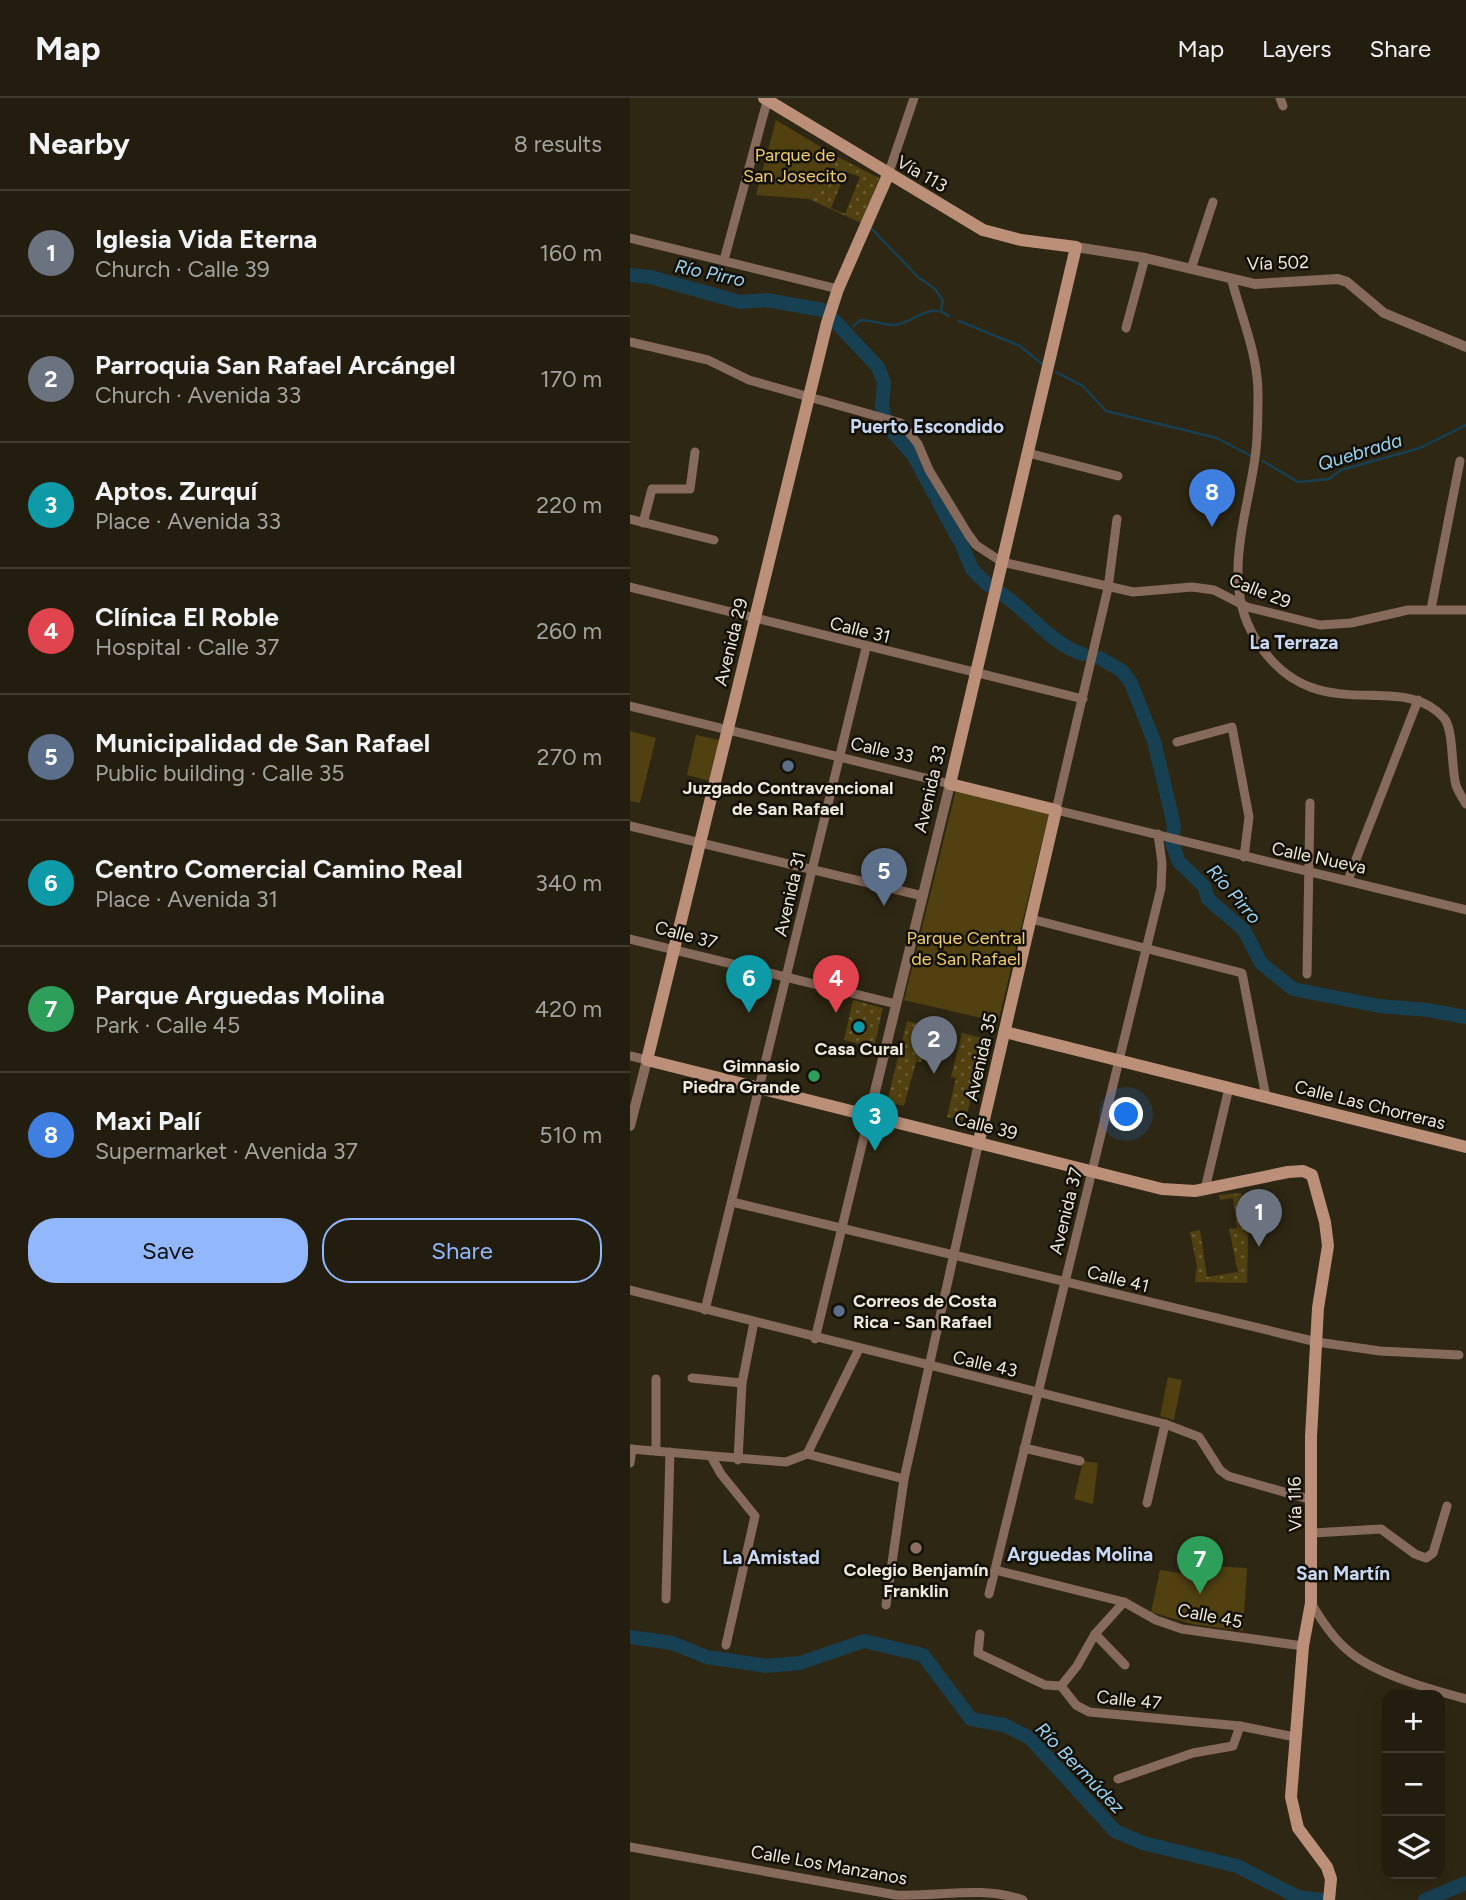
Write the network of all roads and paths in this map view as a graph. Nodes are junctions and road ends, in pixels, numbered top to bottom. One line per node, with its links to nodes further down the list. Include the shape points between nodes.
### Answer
1 (914, 98): 3 (street)
2 (766, 99): 3 (main road, Vía 113); 8 (street)
3 (888, 174): 6 (main road, Vía 113, via 994,234); 11 (main road, Avenida 29)
4 (1213, 202): 9 (street)
5 (630, 238): 8 (street)
6 (1076, 247): 7 (street, Vía 502); 17 (main road, Avenida 33)
7 (1145, 258): 9 (street, Vía 502); 12 (street)
8 (724, 260): 11 (street)
9 (1191, 269): 10 (street, Vía 502)
10 (1232, 281): 14 (street, Vía 502, via 1338,279 1384,313); 27 (street, via 1251,345 1258,394 1255,454 1244,503)
11 (838, 289): 15 (main road, Avenida 29)
12 (1126, 328)
13 (630, 342): 15 (street, via 708,360 750,380)
14 (1466, 347)
15 (808, 398): 24 (street, via 894,420 908,429 976,545); 30 (main road, Avenida 29)
16 (695, 453): 22 (street, via 690,489 652,489)
17 (1028, 453): 19 (street); 24 (main road, Avenida 33)
18 (1460, 461): 28 (street)
19 (1118, 476)
20 (630, 519): 22 (street)
21 (1117, 519): 26 (street, Avenida 35)
22 (643, 523): 23 (street)
23 (713, 540)
24 (1002, 562): 26 (street, Calle 29); 32 (main road, Avenida 33)
25 (630, 587): 30 (street, Calle 31)
26 (1108, 588): 27 (street, Calle 29, via 1144,592 1192,587); 33 (street, Avenida 35)
27 (1239, 601): 28 (street, Calle 29, via 1283,618 1320,625); 34 (street, via 1255,639 1299,684 1331,694)
28 (1431, 609): 29 (street, Calle 29)
29 (1466, 610)
30 (755, 620): 31 (street, Calle 31); 36 (main road, Avenida 29)
31 (866, 648): 32 (street, Calle 31); 38 (street, Avenida 31)
32 (974, 674): 33 (street, Calle 31); 39 (main road, Avenida 33)
33 (1083, 699): 42 (street, Avenida 35)
34 (1418, 700): 41 (street, via 1447,721 1456,785); 49 (street)
35 (630, 706): 36 (street, Calle 33)
36 (727, 729): 38 (street, Calle 33); 45 (main road, Avenida 29)
37 (1177, 742): 46 (street, via 1232,727 1249,817)
38 (839, 757): 39 (street, Calle 33); 47 (street, Avenida 31)
39 (950, 784): 42 (main road, Calle 33); 50 (street, Avenida 33)
40 (1310, 803): 48 (street)
41 (1466, 804)
42 (1056, 810): 44 (street, Calle 33); 52 (main road, Avenida 35)
43 (630, 826): 45 (street)
44 (1162, 835): 46 (street, Calle Nueva); 54 (street, Avenida 37, via 1161,883)
45 (700, 843): 47 (street); 55 (main road, Avenida 29)
46 (1244, 857): 48 (street, Calle Nueva)
47 (811, 869): 50 (street); 57 (street, Avenida 31)
48 (1308, 872): 49 (street, Calle Nueva); 56 (street)
49 (1348, 880): 51 (street, Calle Nueva)
50 (923, 896): 58 (street, Avenida 33)
51 (1466, 910)
52 (1031, 919): 54 (street); 59 (main road, Avenida 35)
53 (630, 939): 55 (street, Calle 37)
54 (1146, 950): 62 (street, Avenida 37); 65 (street, via 1243,974)
55 (673, 951): 57 (street, Calle 37); 61 (main road, Avenida 29)
56 (1307, 974)
57 (786, 979): 58 (street, Calle 37); 64 (street, Avenida 31)
58 (897, 1004): 66 (street, Avenida 33)
59 (1005, 1032): 62 (main road); 68 (main road, Avenida 35)
60 (630, 1056): 61 (street)
61 (646, 1060): 64 (main road, Calle 39); 67 (street, Avenida 29)
62 (1118, 1062): 63 (main road); 70 (street, Avenida 37)
63 (1229, 1088): 65 (main road); 72 (street)
64 (760, 1090): 66 (main road, Calle 39); 73 (street, Avenida 31)
65 (1266, 1097): 69 (main road, Calle Las Chorreras)
66 (869, 1116): 68 (main road, Calle 39); 74 (street, Avenida 33)
67 (630, 1126)
68 (979, 1142): 70 (main road, Calle 39); 75 (street, Avenida 35)
69 (1466, 1147)
70 (1091, 1172): 72 (main road, Calle 39, via 1174,1191); 76 (street, Avenida 37)
71 (1314, 1181): 72 (main road, Calle 39, via 1303,1171); 81 (main road, Vía 116, via 1328,1246)
72 (1205, 1189)
73 (732, 1202): 74 (street, Calle 41); 78 (street, Avenida 31)
74 (843, 1228): 75 (street, Calle 41); 80 (street, Avenida 33)
75 (954, 1254): 76 (street, Calle 41); 84 (street, Avenida 35)
76 (1065, 1281): 81 (street, Calle 41); 88 (street, Avenida 37)
77 (630, 1290): 78 (street, Calle 43)
78 (705, 1310): 79 (street, Calle 43)
79 (754, 1322): 80 (street, Calle 43); 87 (street)
80 (816, 1339): 82 (street, Calle 43)
81 (1317, 1342): 83 (street, Calle 41); 100 (main road, Vía 116)
82 (859, 1349): 84 (street, Calle 43); 94 (street)
83 (1459, 1355)
84 (928, 1367): 88 (street, Calle 43); 99 (street, Avenida 35)
85 (692, 1378): 87 (street)
86 (656, 1379): 92 (street)
87 (741, 1383): 96 (street)
88 (1037, 1393): 89 (street, Calle 43); 90 (street, Avenida 37)
89 (1165, 1424): 100 (street, Calle 43, via 1199,1437 1228,1476); 101 (street)
90 (1024, 1448): 97 (street); 104 (street, Avenida 37)
91 (631, 1449): 92 (street); 98 (street)
92 (656, 1451): 93 (street)
93 (670, 1452): 95 (street); 106 (street)
94 (807, 1454): 96 (street, via 786,1462); 99 (street)
95 (712, 1458): 96 (street); 112 (street, via 755,1516)
96 (738, 1460)
97 (1080, 1461)
98 (630, 1463)
99 (904, 1479): 109 (street, Avenida 35)
100 (1312, 1500): 103 (main road, Vía 116)
101 (1147, 1503)
102 (1447, 1506): 103 (street, via 1431,1557 1415,1554 1381,1529)
103 (1313, 1533): 108 (main road, Vía 116)
104 (995, 1570): 105 (street, Avenida 37); 107 (street, Calle 45)
105 (989, 1594)
106 (666, 1599)
107 (1124, 1602): 111 (street); 113 (street, Calle 45, via 1182,1629)
108 (1311, 1603): 113 (main road, Vía 116); 116 (street, via 1351,1653)
109 (886, 1605)
110 (980, 1634): 115 (street, Calle 47, via 978,1653 1045,1685)
111 (1095, 1634): 114 (street); 115 (street)
112 (726, 1645)
113 (1303, 1646): 120 (main road, Vía 116)
114 (1125, 1665)
115 (1061, 1686): 119 (street, Calle 47, via 1076,1705 1089,1712)
116 (1422, 1690)
117 (1445, 1695): 118 (street)
118 (1466, 1699)
119 (1240, 1726): 120 (street, Calle 47); 121 (street, via 1233,1746 1194,1753)
120 (1295, 1737): 123 (main road, Vía 116, via 1291,1806 1298,1828 1326,1867)
121 (1118, 1779)
122 (630, 1847): 124 (street, Calle Los Manzanos, via 897,1895)
123 (1330, 1896)
124 (948, 1897): 125 (street, Calle Los Manzanos, via 990,1891)
125 (1023, 1900)

